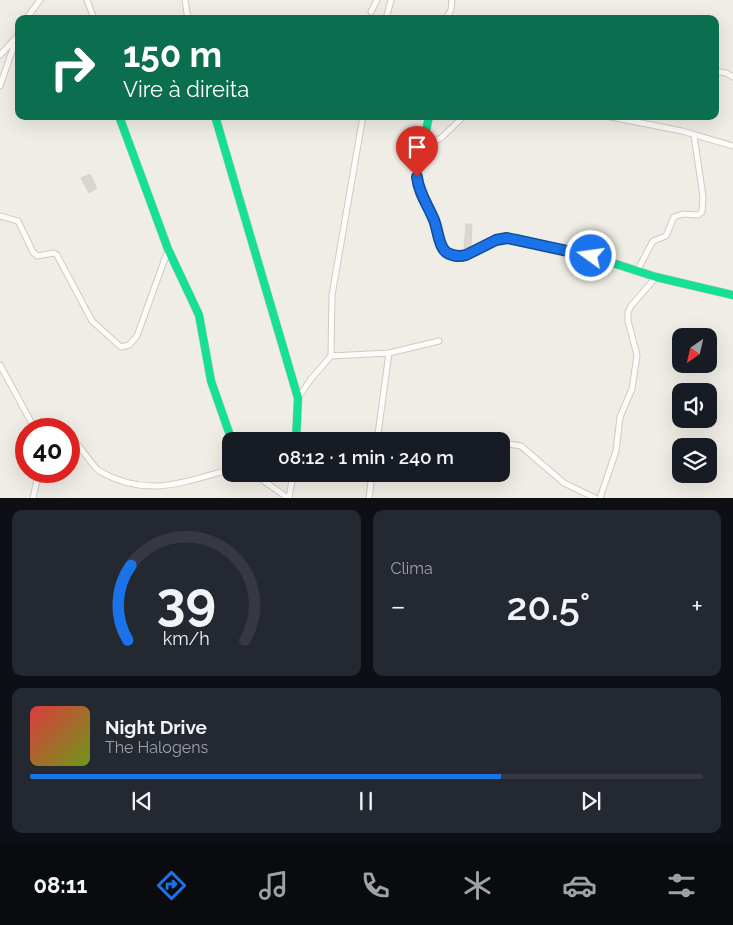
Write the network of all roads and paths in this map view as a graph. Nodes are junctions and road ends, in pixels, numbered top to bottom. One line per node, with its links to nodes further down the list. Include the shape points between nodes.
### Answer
1 (40, 0): 8 (street)
2 (87, 0): 9 (street)
3 (185, 0): 10 (street)
4 (377, 0): 7 (street)
5 (391, 0): 11 (street)
6 (452, 0): 12 (street)
7 (372, 12)
8 (29, 15)
9 (93, 15)
10 (187, 15)
11 (387, 15)
12 (448, 15)
13 (15, 39): 15 (street)
14 (15, 41): 18 (street)
15 (0, 55)
16 (719, 71): 17 (street)
17 (733, 77)
18 (0, 86)
19 (120, 120): 29 (street)
20 (216, 120): 37 (street)
21 (362, 120): 35 (street, via 332,295)
22 (428, 120): 27 (street)
23 (460, 120): 27 (street, via 436,142)
24 (625, 120): 25 (street)
25 (694, 135): 26 (street); 30 (street, via 703,197 702,212 674,217 666,236 653,241)
26 (733, 146)
27 (422, 147): 30 (street, via 418,186 440,242 449,254 461,256 496,240 516,238)
28 (0, 216): 29 (street, via 18,221 37,256 57,255 92,320 121,347 129,345 137,336)
29 (168, 249): 39 (street, via 200,315 211,381)
30 (637, 271): 31 (street)
31 (656, 277): 32 (street); 55 (street, via 629,309 628,321 637,355 632,389 620,417 616,452)
32 (733, 295)
33 (439, 341): 34 (street)
34 (389, 353): 35 (street); 41 (street)
35 (331, 356): 37 (street)
36 (0, 365): 38 (street)
37 (298, 398): 40 (street)
38 (30, 418)
39 (229, 432)
40 (296, 432)
41 (378, 432)
42 (510, 444): 54 (street, via 521,446 564,482)
43 (80, 448): 50 (street, via 112,481)
44 (222, 472): 49 (street)
45 (266, 482): 52 (street)
46 (292, 482): 52 (street)
47 (371, 482): 53 (street)
48 (36, 483): 51 (street)
49 (175, 490)
50 (136, 492)
51 (33, 498)
52 (289, 498)
53 (369, 498)
54 (594, 498)
55 (600, 498)

